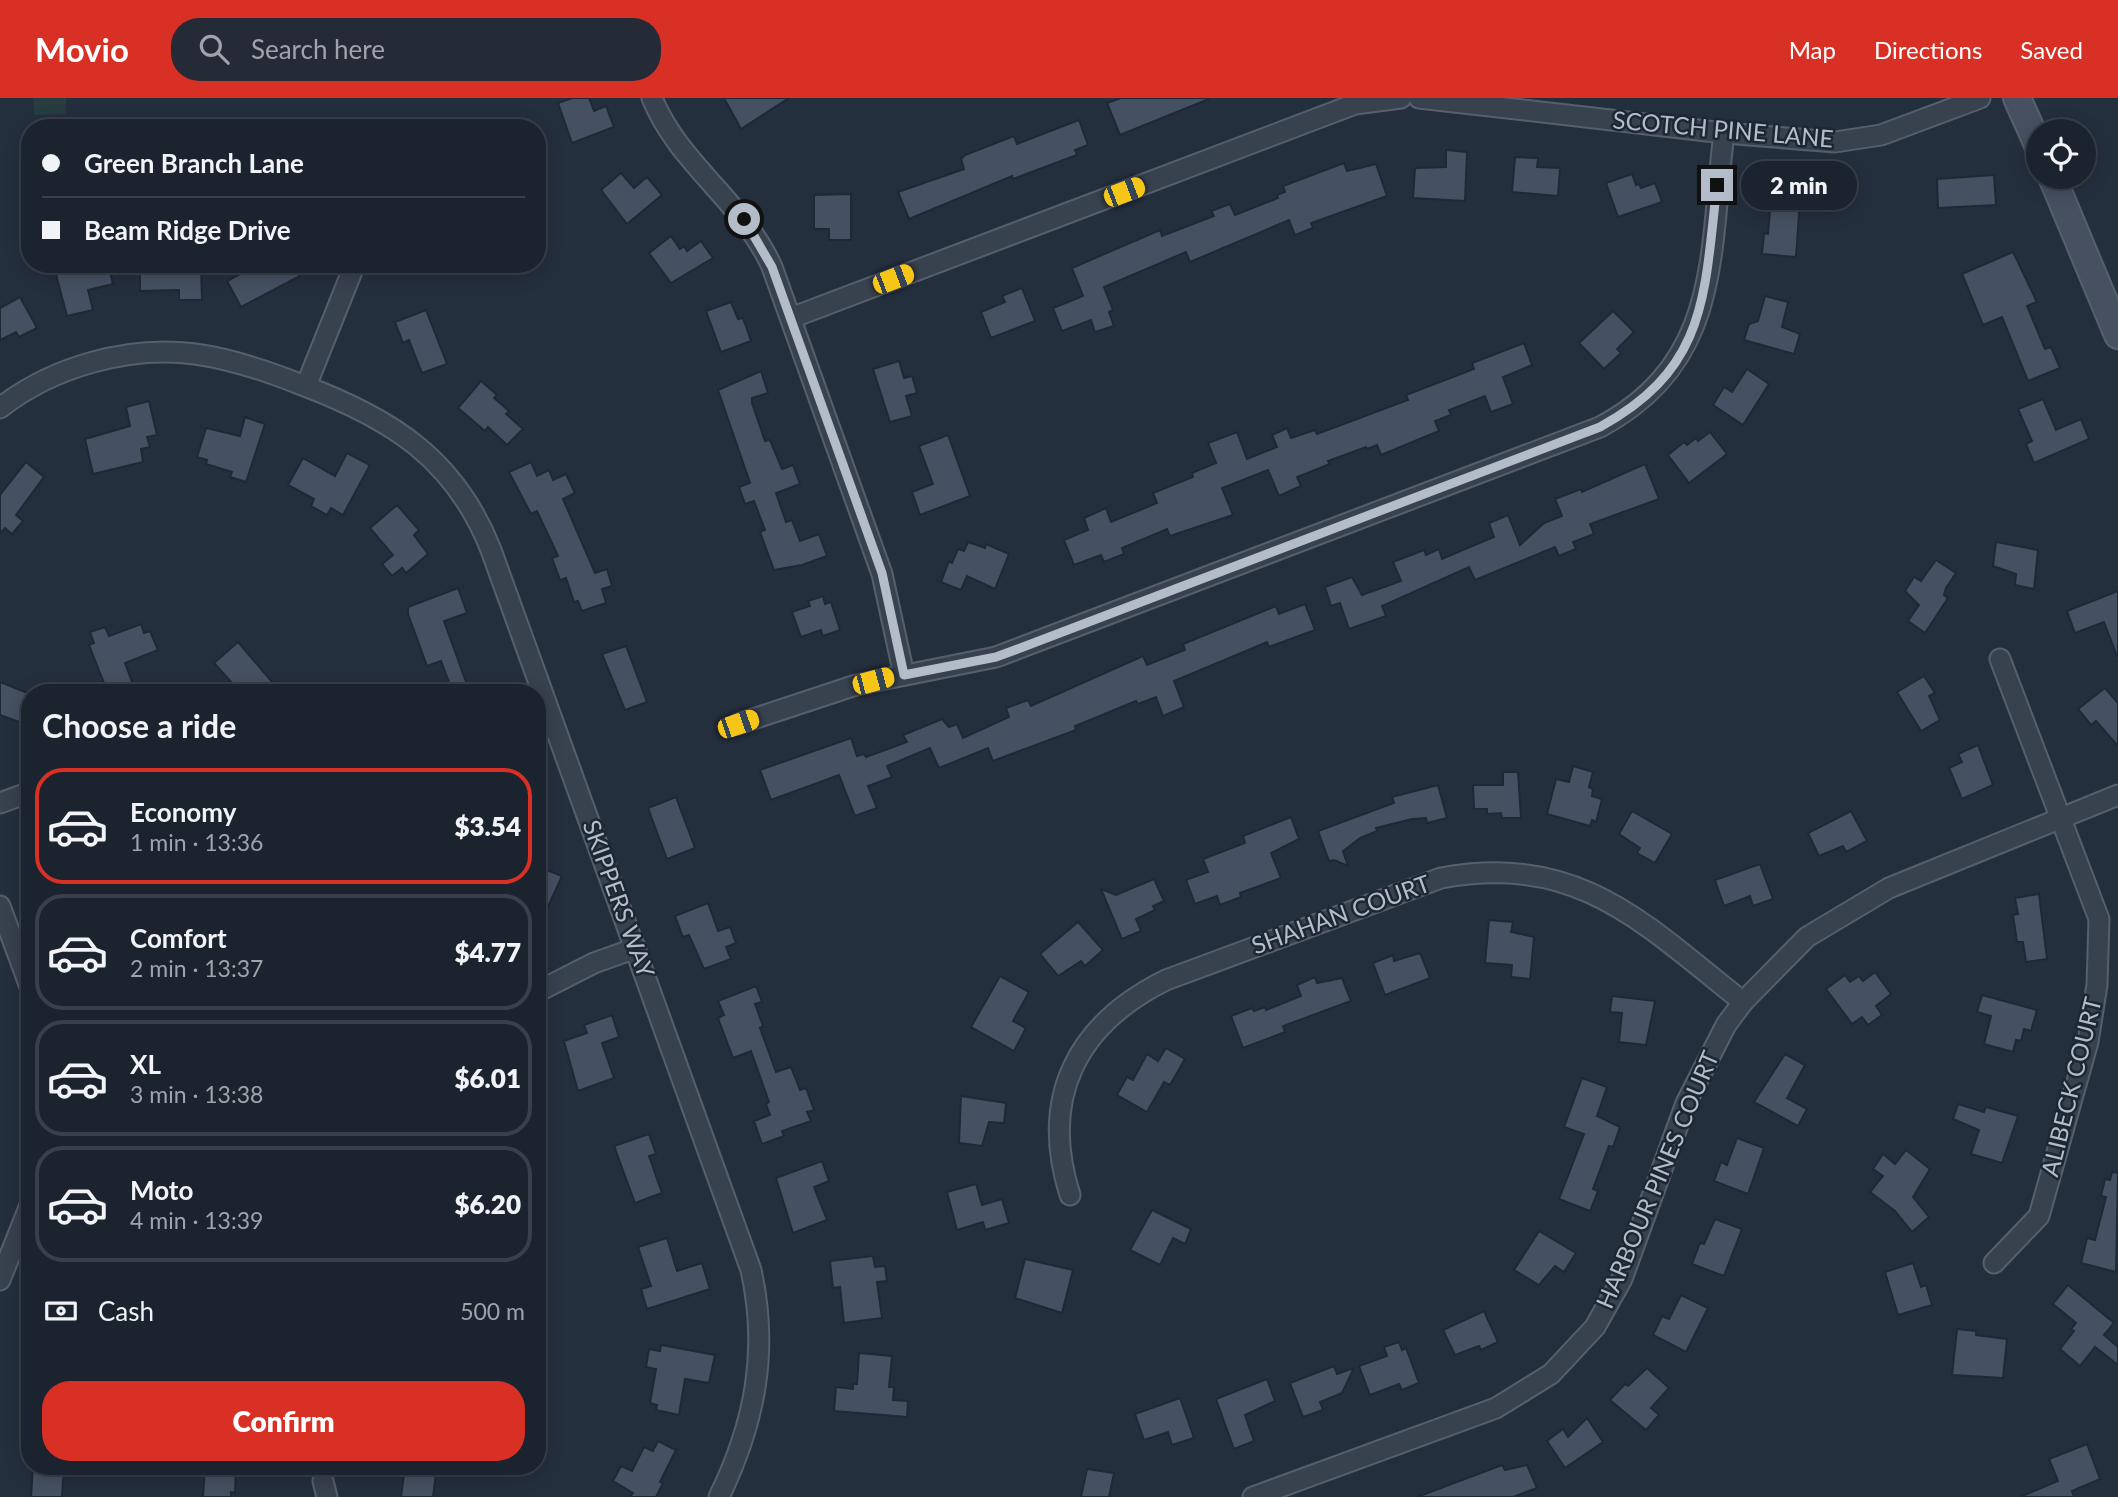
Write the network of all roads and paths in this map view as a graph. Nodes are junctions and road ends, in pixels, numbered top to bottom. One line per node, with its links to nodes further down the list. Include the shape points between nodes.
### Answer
1 (652, 98): 10 (street, via 677,141 759,240)
2 (1401, 98): 10 (street, via 1355,104)
3 (1419, 98): 7 (street, SCOTCH PINE LANE)
4 (1980, 98): 7 (street, SCOTCH PINE LANE, via 1907,127 1858,140 1811,141)
5 (2017, 98): 6 (street)
6 (2026, 119)
7 (1724, 132): 15 (street, via 1698,319 1667,376 1625,414 996,657)
8 (2057, 189): 11 (street)
9 (351, 273): 12 (street)
10 (791, 318): 15 (street, via 882,573)
11 (2118, 335)
12 (306, 386): 13 (street, SKIPPERS WAY, via 248,365 157,352 93,362 58,374); 16 (street, SKIPPERS WAY, via 371,413 404,433 447,474 491,550)
13 (0, 408)
14 (2000, 659): 22 (street, ALIBECK COURT)
15 (904, 675): 18 (street, via 818,696)
16 (540, 684)
17 (546, 701): 24 (street, SKIPPERS WAY)
18 (738, 724)
19 (21, 795): 21 (street)
20 (2118, 795): 22 (street, HARBOUR PINES COURT)
21 (0, 803)
22 (2062, 817): 27 (street, HARBOUR PINES COURT, via 1889,888 1807,937); 30 (street, ALIBECK COURT, via 2099,919 2097,985 2088,1042 2039,1216)
23 (0, 906): 25 (street)
24 (636, 948): 26 (street); 32 (street, SKIPPERS WAY, via 743,1242 757,1300 760,1350 755,1396 744,1442)
25 (21, 963)
26 (546, 987)
27 (1743, 1002): 28 (street, SHAHAN COURT, via 1640,921 1593,892 1523,873 1486,871 1441,878 1166,981 1111,1014 1082,1050 1064,1093 1059,1149); 33 (street, HARBOUR PINES COURT, via 1726,1025 1686,1103 1622,1279 1595,1326 1551,1374 1496,1408)
28 (1070, 1195)
29 (21, 1228): 31 (street)
30 (1994, 1263)
31 (0, 1280)
32 (719, 1497)
33 (1253, 1497)

